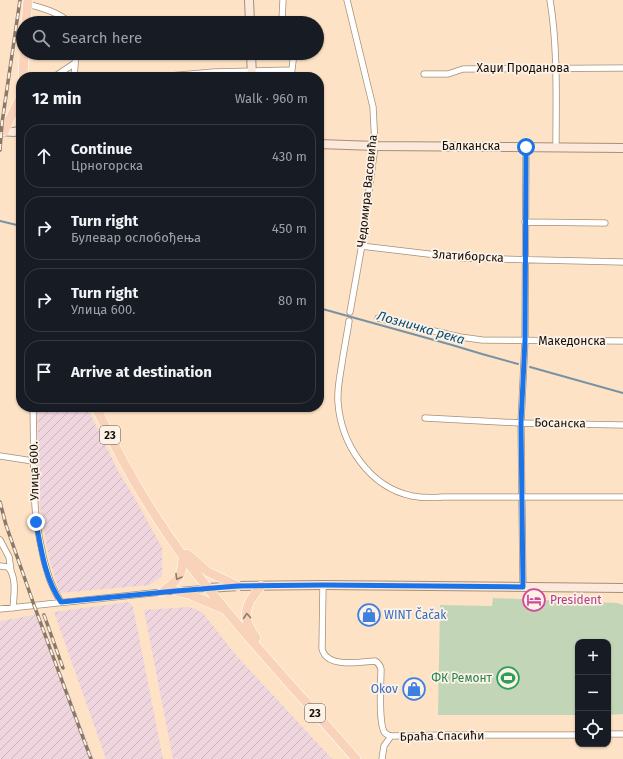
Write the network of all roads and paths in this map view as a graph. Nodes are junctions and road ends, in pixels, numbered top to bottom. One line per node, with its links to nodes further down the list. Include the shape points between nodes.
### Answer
1 (249, 0): 8 (main road)
2 (283, 0): 9 (street)
3 (347, 0): 28 (street, Чедомира Васовића, via 373,106)
4 (550, 0): 15 (street, via 554,19)
5 (28, 2): 6 (main road); 7 (street)
6 (27, 16)
7 (59, 16)
8 (249, 16)
9 (282, 16)
10 (24, 60): 18 (main road)
11 (75, 60): 14 (street)
12 (251, 60): 21 (main road)
13 (293, 60): 17 (street)
14 (75, 63): 19 (street); 20 (street)
15 (556, 68): 16 (street, Хаџи Проданова); 23 (street, Хаџи Проданова, via 463,69 448,74); 30 (street)
16 (623, 68)
17 (291, 70): 22 (street)
18 (23, 72)
19 (62, 72)
20 (74, 72)
21 (252, 72)
22 (272, 72)
23 (424, 74)
24 (16, 106): 25 (main road)
25 (2, 131): 26 (main road)
26 (16, 132)
27 (324, 144): 28 (main road, Балканска)
28 (375, 146): 29 (main road, Балканска); 34 (street, Чедомира Васовића)
29 (526, 147): 30 (main road, Балканска); 32 (street)
30 (556, 147): 31 (main road, Балканска)
31 (623, 148)
32 (525, 222): 33 (street); 35 (street)
33 (605, 223)
34 (361, 246): 35 (street, Златиборска, via 462,258); 37 (street, Чедомира Васовића)
35 (525, 259): 36 (street, Златиборска); 40 (street)
36 (623, 262)
37 (350, 312)
38 (378, 318): 40 (street, Македонска, via 482,340)
39 (349, 321): 49 (street, via 338,386 338,403 345,436 354,453 373,476 398,491 425,498)
40 (525, 340): 41 (street, Македонска); 45 (street)
41 (623, 341)
42 (33, 412): 48 (street, Улица 600.)
43 (98, 412): 52 (main road, 23, via 142,494)
44 (425, 418): 45 (street, Босанска)
45 (521, 423): 46 (street, Босанска); 49 (street)
46 (623, 424)
47 (0, 456): 48 (street)
48 (34, 461): 63 (street, Улица 600., via 35,506 40,539 52,587)
49 (522, 497): 50 (street); 58 (street)
50 (623, 497)
51 (0, 540): 54 (street, via 9,557)
52 (181, 552): 56 (main road, via 208,572); 59 (main road, 23); 62 (main road, one-way to 62, via 183,568 179,577)
53 (0, 566): 54 (street, via 8,567)
54 (11, 572): 64 (street)
55 (324, 585): 57 (main road); 58 (main road); 71 (street, Браћа Спасићи, via 322,649 328,659 337,663 378,662 381,669 381,719 383,728)
56 (238, 586): 57 (main road); 59 (main road)
57 (261, 586): 67 (main road, one-way to 57, via 255,635 247,622 246,610)
58 (523, 587): 60 (main road)
59 (209, 588): 61 (street); 66 (main road, 23)
60 (623, 588)
61 (176, 591): 62 (street); 66 (main road)
62 (162, 592): 63 (street)
63 (61, 602): 64 (street)
64 (14, 608): 65 (street)
65 (0, 609)
66 (226, 609): 67 (main road, 23)
67 (259, 649): 72 (main road, 23)
68 (611, 734): 69 (street)
69 (623, 734)
70 (575, 735): 71 (street, Браћа Спасићи)
71 (391, 736): 73 (street, via 384,746)
72 (356, 759)
73 (382, 759)

